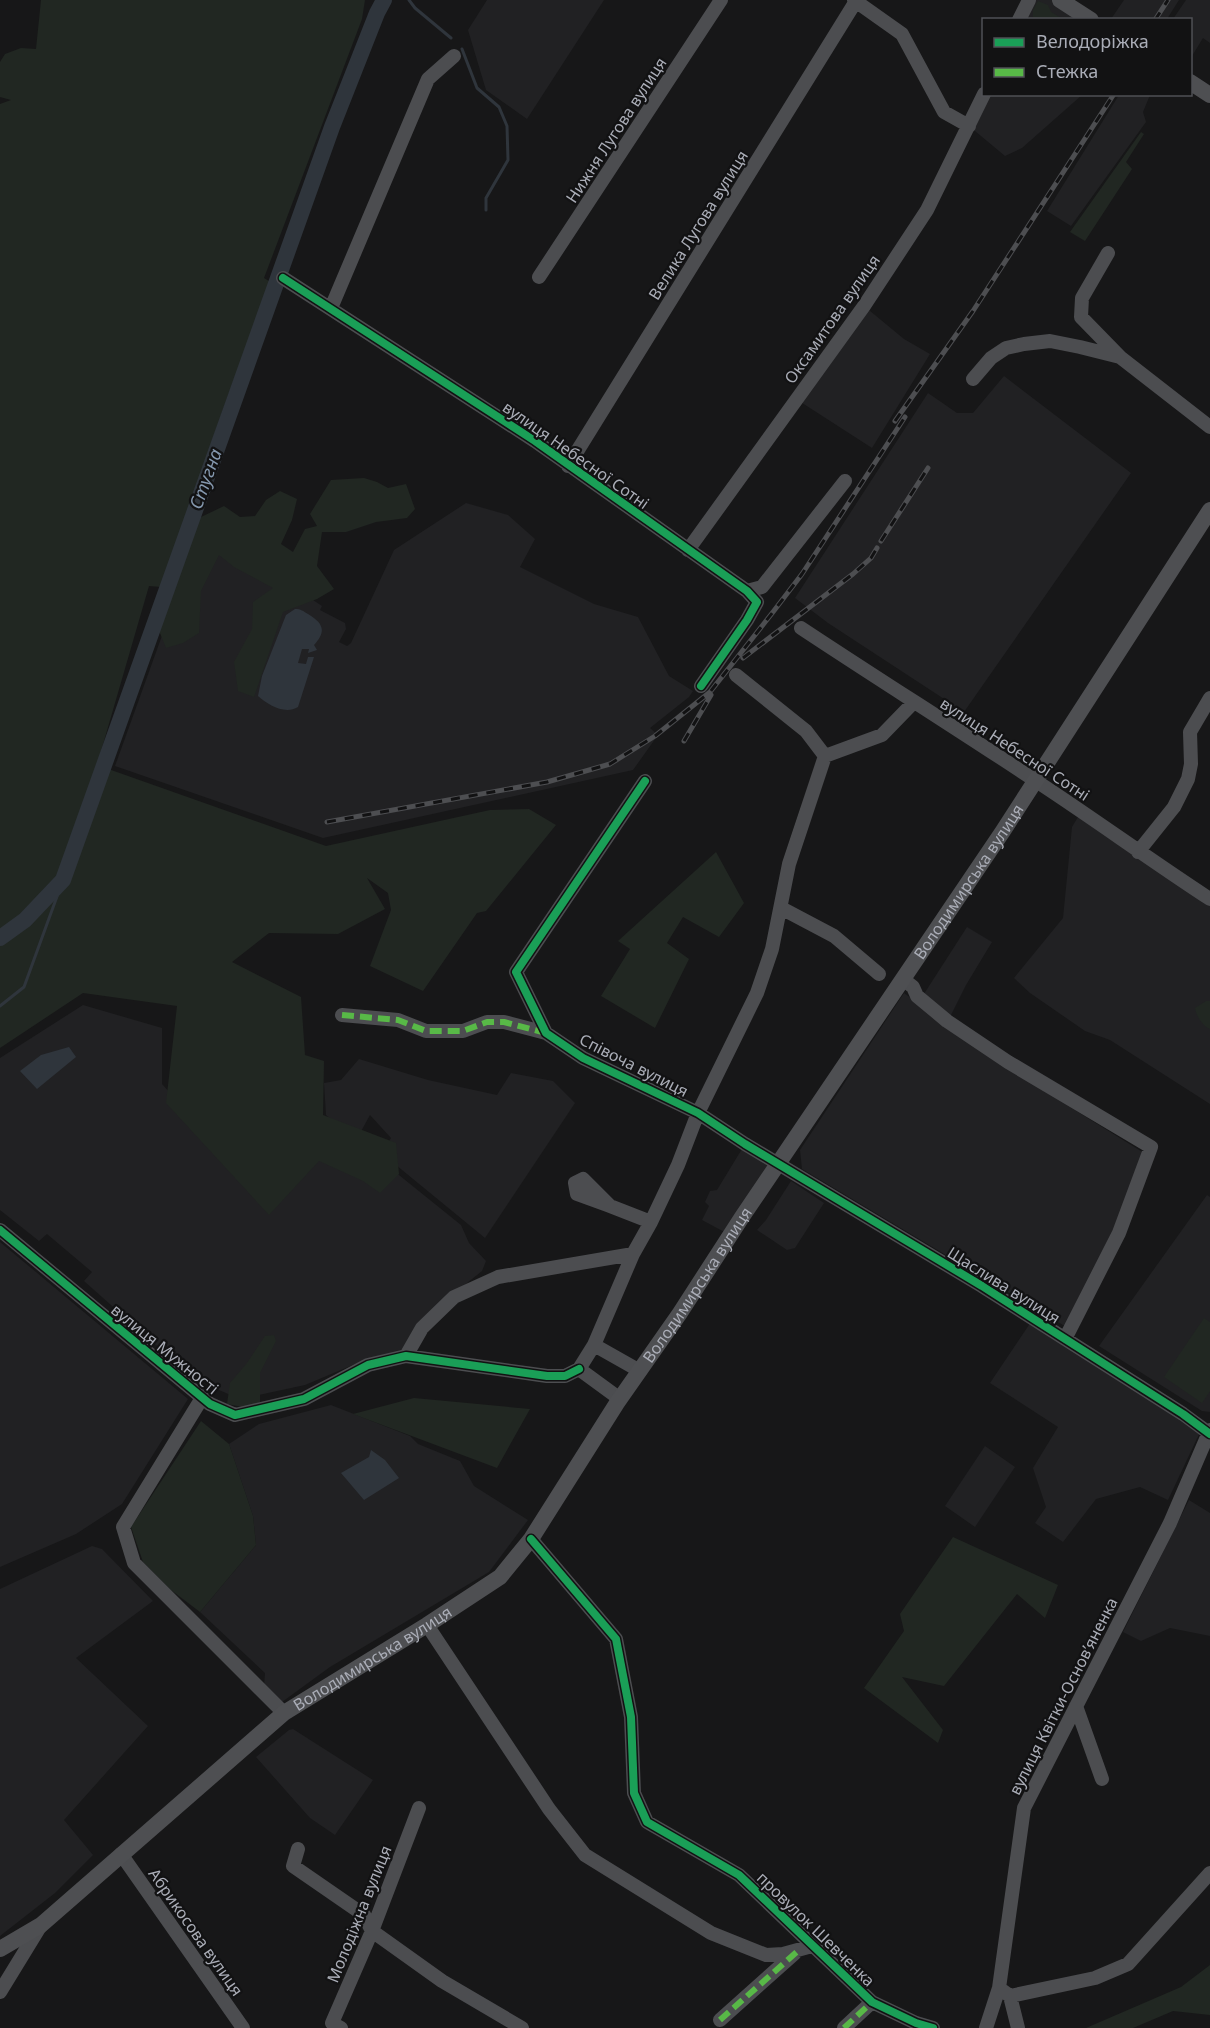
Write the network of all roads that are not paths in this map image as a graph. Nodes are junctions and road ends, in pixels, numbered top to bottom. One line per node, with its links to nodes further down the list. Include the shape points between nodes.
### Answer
1 (721, 0): 14 (street, Нижня Лугова вулиця)
2 (1029, 0): 5 (street)
3 (1060, 0): 6 (main road)
4 (855, 1): 11 (street, via 902,34 944,112); 19 (street, Велика Лугова вулиця)
5 (1020, 18)
6 (1088, 18)
7 (454, 56): 15 (street, via 428,79)
8 (1192, 83): 9 (main road)
9 (1210, 95)
10 (983, 96): 11 (street, Оксамитова вулиця)
11 (969, 126): 22 (street, Оксамитова вулиця, via 927,210)
12 (1108, 253): 16 (street, via 1082,298 1081,316)
13 (283, 278): 15 (street, вулиця Небесної Сотні)
14 (539, 278)
15 (331, 308): 19 (street, вулиця Небесної Сотні)
16 (1120, 357): 17 (street, via 1050,341 1024,344 1006,348 991,358); 18 (street)
17 (973, 379)
18 (1210, 427)
19 (567, 466): 22 (street, вулиця Небесної Сотні)
20 (845, 481): 23 (street, via 762,587)
21 (1210, 510): 30 (main road, Володимирська вулиця)
22 (688, 550): 23 (street, вулиця Небесної Сотні)
23 (747, 591): 26 (street, вулиця Небесної Сотні, via 757,602)
24 (801, 628): 28 (street, вулиця Небесної Сотні)
25 (736, 675): 29 (street, via 806,731)
26 (701, 686)
27 (1210, 698): 32 (street, via 1190,732 1188,779 1174,807)
28 (913, 703): 29 (street, via 882,735); 30 (street, вулиця Небесної Сотні)
29 (825, 756): 34 (street, via 789,864)
30 (1036, 781): 32 (street, вулиця Небесної Сотні); 36 (main road, Володимирська вулиця)
31 (645, 782): 38 (street, Співоча вулиця, via 516,972)
32 (1138, 852): 33 (street, вулиця Небесної Сотні)
33 (1210, 899)
34 (781, 908): 35 (street, via 834,936); 39 (street, via 757,993)
35 (879, 974)
36 (903, 979): 40 (main road, Володимирська вулиця); 45 (street, Щаслива вулиця, via 947,1021 1151,1147 1119,1233)
37 (342, 1015): 38 (street, via 398,1020 426,1031 463,1031 488,1022 504,1022)
38 (546, 1033): 39 (street, Співоча вулиця, via 583,1058)
39 (699, 1113): 40 (street, Співоча вулиця); 42 (street)
40 (779, 1165): 45 (street, Щаслива вулиця); 49 (main road, Володимирська вулиця)
41 (610, 1206): 42 (street)
42 (651, 1222): 44 (street)
43 (0, 1230): 50 (street, вулиця Мужності)
44 (633, 1254): 46 (street); 47 (street, via 498,1277 454,1297 422,1328)
45 (1065, 1339): 52 (street, Щаслива вулиця)
46 (594, 1345): 48 (street); 49 (street)
47 (406, 1356): 48 (street, вулиця Мужності, via 548,1376 565,1376); 50 (street, вулиця Мужності, via 368,1365 304,1399 235,1415)
48 (579, 1369): 51 (street)
49 (640, 1371): 51 (main road, Володимирська вулиця)
50 (202, 1398): 56 (street, via 123,1527 134,1563)
51 (620, 1400): 53 (main road, Володимирська вулиця)
52 (1210, 1432): 55 (street, вулиця Квітки-Основʼяненка, via 1170,1523)
53 (531, 1539): 54 (main road, Володимирська вулиця, via 500,1577); 64 (street, провулок Шевченка, via 616,1639 631,1717 634,1793 646,1822 740,1875)
54 (427, 1625): 56 (main road, Володимирська вулиця); 64 (street, via 549,1809 585,1855 711,1933 766,1955)
55 (1076, 1706): 57 (street); 67 (street, вулиця Квітки-Основʼяненка, via 1024,1808)
56 (284, 1713): 60 (main road, Володимирська вулиця)
57 (1102, 1779)
58 (419, 1808): 63 (street, Молодіжна вулиця)
59 (298, 1849): 63 (street, via 293,1866 364,1916)
60 (122, 1854): 62 (main road, Володимирська вулиця); 70 (street, Абрикосова вулиця)
61 (1210, 1873): 67 (street, via 1128,1964 1095,1978)
62 (41, 1925): 65 (main road, Володимирська вулиця); 66 (street, Володимирська вулиця)
63 (372, 1931): 71 (street, Молодіжна вулиця, via 332,2023); 72 (street, via 442,1981)
64 (806, 1948): 68 (street, провулок Шевченка); 69 (street, провулок Шевченка)
65 (0, 1949)
66 (0, 1992)
67 (1004, 1992): 75 (street, вулиця Квітки-Основʼяненка); 76 (street)
68 (872, 2002): 73 (street, провулок Шевченка); 74 (street, провулок Шевченка)
69 (720, 2020)
70 (243, 2028)
71 (341, 2028)
72 (522, 2028)
73 (844, 2028)
74 (933, 2028)
75 (986, 2028)
76 (1018, 2028)

